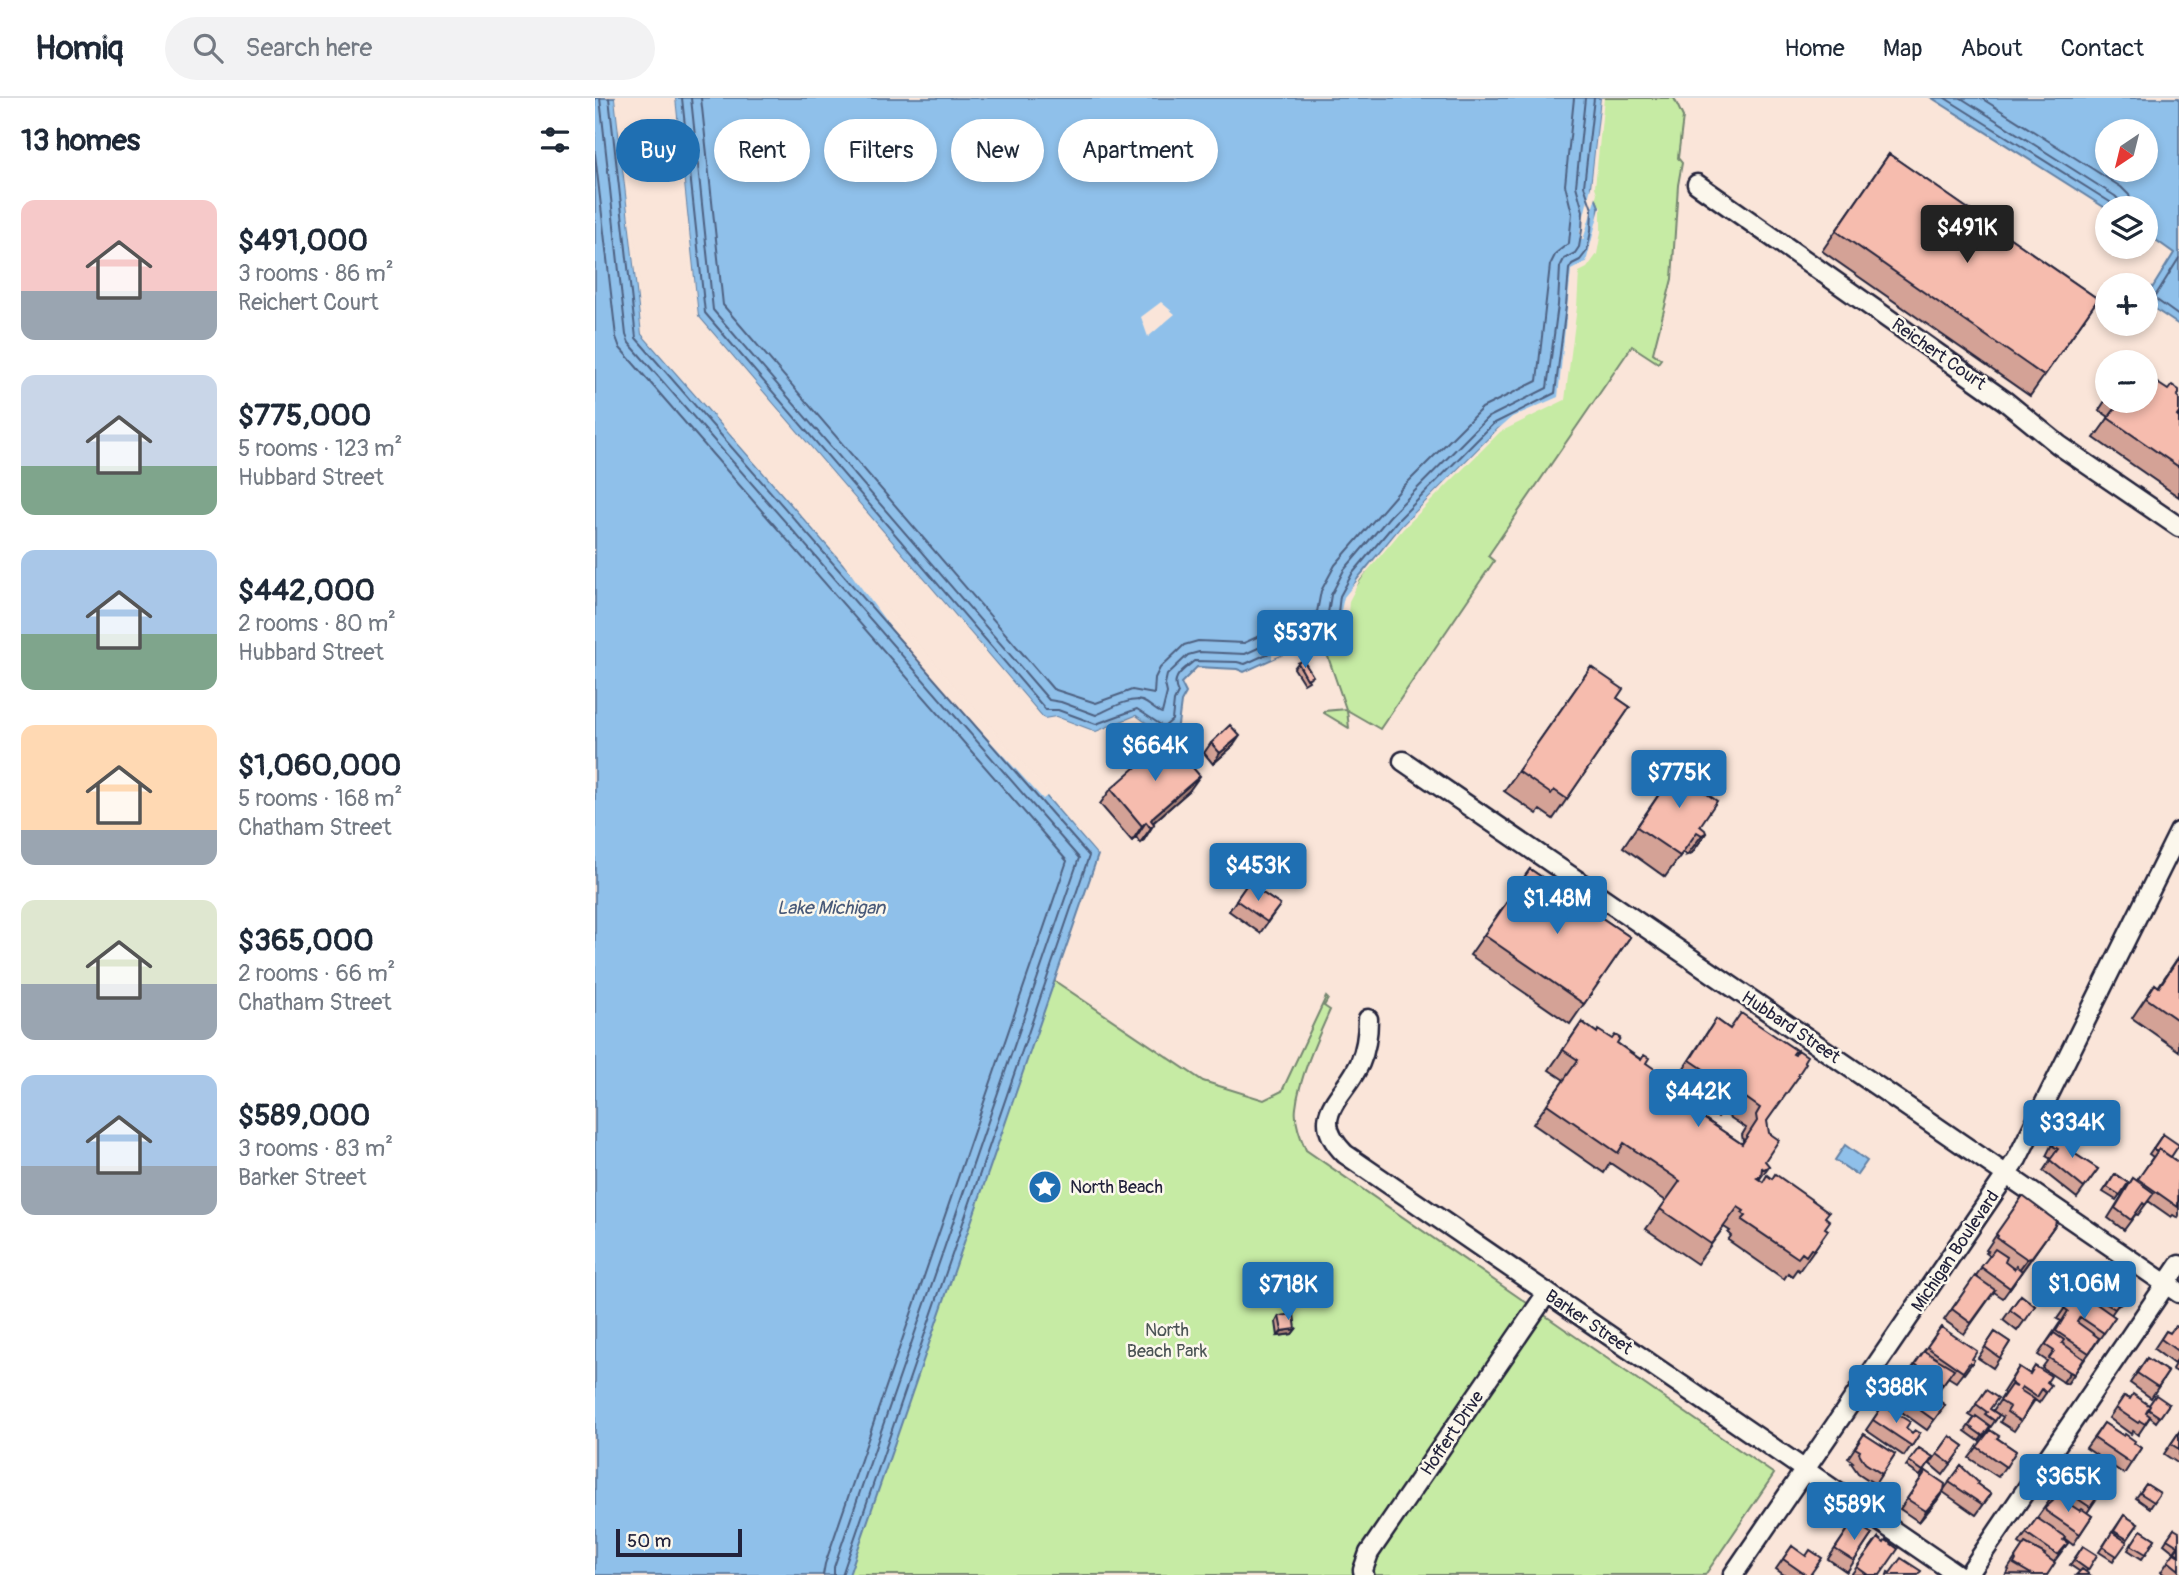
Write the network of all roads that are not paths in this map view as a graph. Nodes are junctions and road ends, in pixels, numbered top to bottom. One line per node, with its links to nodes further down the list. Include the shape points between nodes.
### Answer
1 (1697, 184): 2 (street, Reichert Court)
2 (2179, 527)
3 (1403, 761): 7 (street, Hubbard Street)
4 (2179, 832): 5 (street, Michigan Boulevard)
5 (2173, 858): 7 (street, Michigan Boulevard)
6 (1369, 1019): 10 (street, Barker Street, via 1360,1064 1328,1115 1333,1142)
7 (2007, 1175): 9 (street, Hubbard Street); 11 (street, Michigan Boulevard)
8 (2179, 1265): 9 (street)
9 (2173, 1289): 15 (street)
10 (1547, 1293): 11 (street, Barker Street); 12 (street, Hoffert Drive, via 1369,1553)
11 (1806, 1471): 13 (street, Michigan Boulevard); 14 (street, Barker Street)
12 (1364, 1575)
13 (1733, 1575)
14 (1958, 1575)
15 (1968, 1575)

